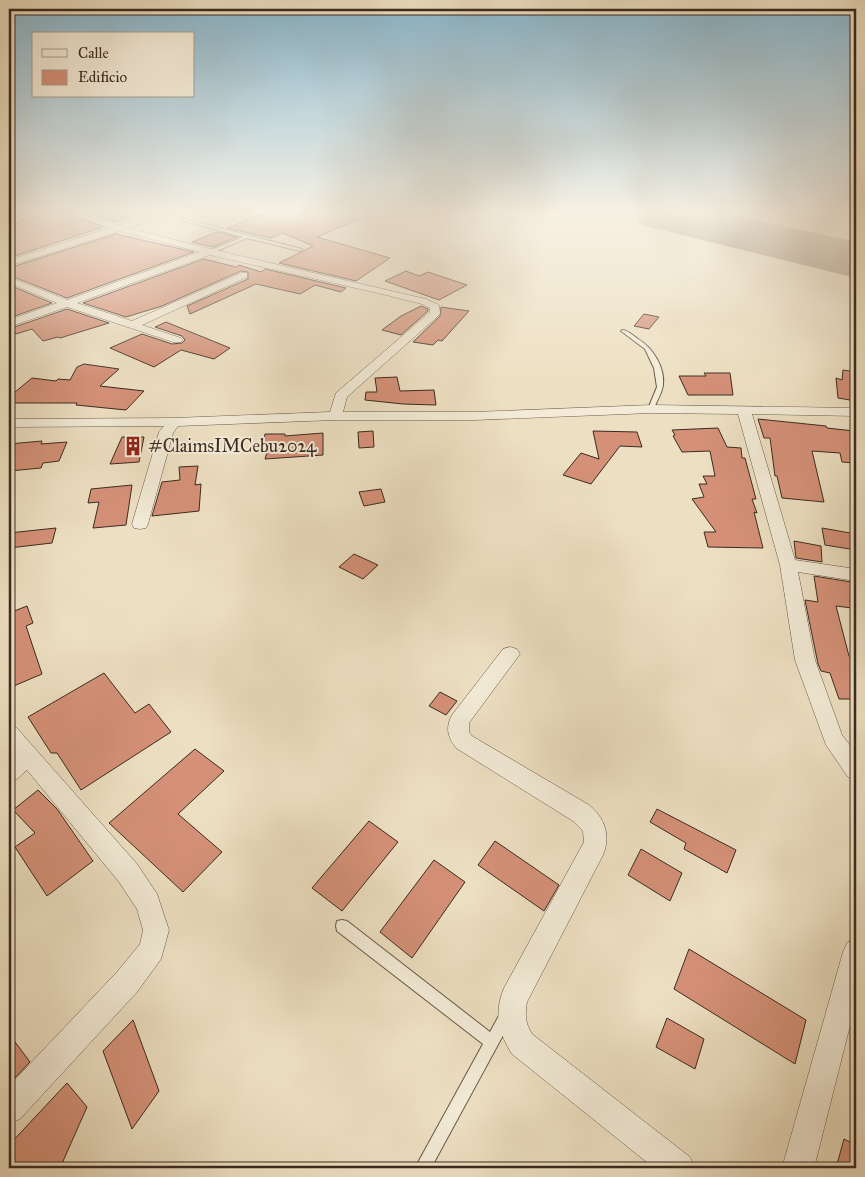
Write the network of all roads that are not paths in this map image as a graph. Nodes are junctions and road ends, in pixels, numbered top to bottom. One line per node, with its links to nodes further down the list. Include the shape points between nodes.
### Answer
1 (162, 269): 5 (street)
2 (288, 269): 13 (street, via 357,284 435,307 435,313 341,396)
3 (244, 275): 7 (street)
4 (9, 280): 5 (street)
5 (66, 303): 6 (street); 7 (street)
6 (9, 324)
7 (133, 325): 9 (street)
8 (624, 331): 10 (lane, via 644,345 656,365 660,385)
9 (178, 340)
10 (651, 410): 11 (street); 13 (street, via 475,416)
11 (744, 411): 12 (street); 17 (street)
12 (856, 412)
13 (335, 416): 14 (street)
14 (174, 422): 15 (street); 16 (street, via 166,432)
15 (9, 423)
16 (140, 524)
17 (788, 565): 18 (street); 22 (street, via 805,660 833,740)
18 (856, 574)
19 (510, 654): 25 (street, via 459,721 460,738 582,813 595,829 597,842)
20 (9, 733): 21 (street)
21 (19, 764): 27 (street, via 128,874 148,903 156,930 152,950 128,982)
22 (856, 770)
23 (342, 926): 26 (lane)
24 (856, 952): 30 (street)
25 (512, 1007): 26 (lane); 29 (street, via 512,1026 522,1044)
26 (492, 1042): 28 (lane)
27 (9, 1108)
28 (423, 1168)
29 (679, 1168)
30 (798, 1168)

